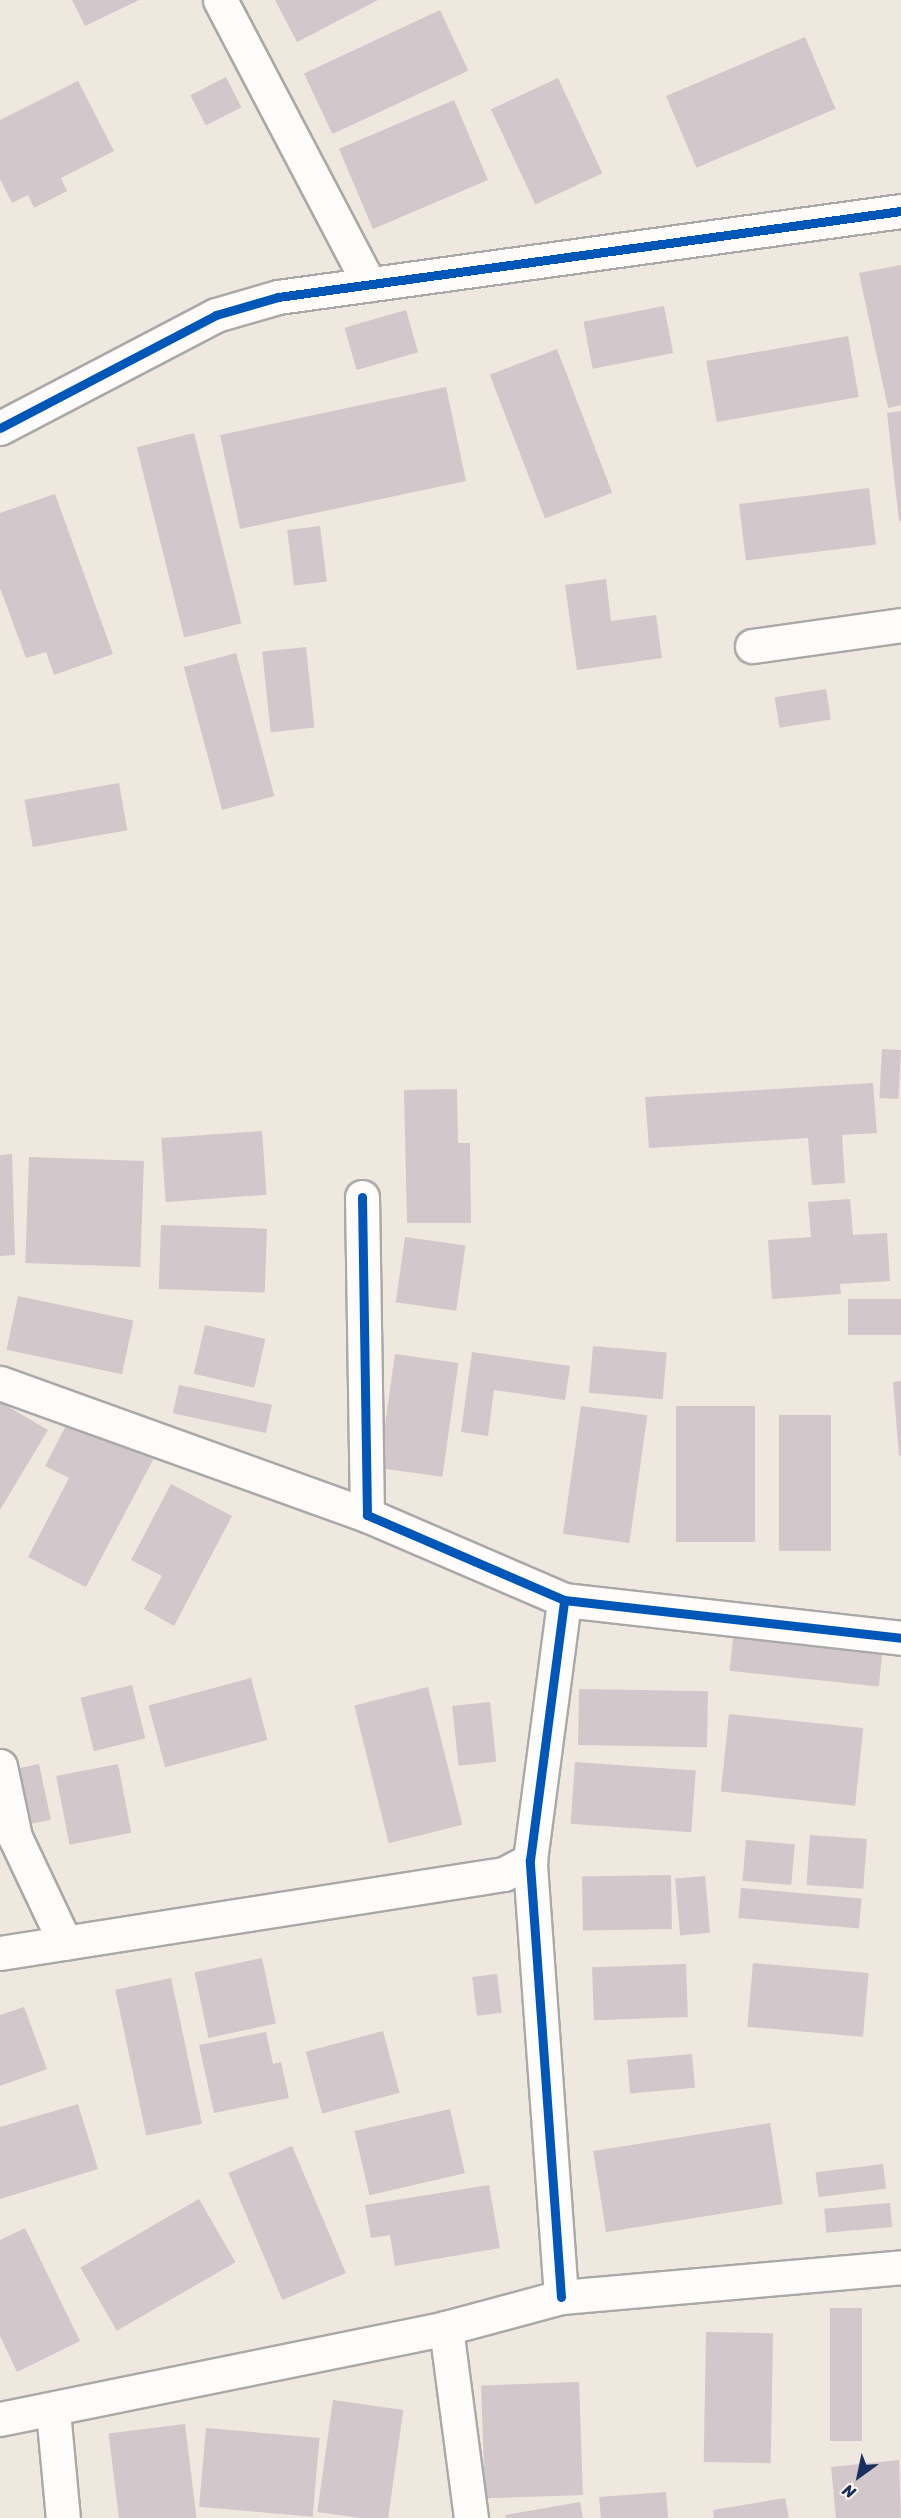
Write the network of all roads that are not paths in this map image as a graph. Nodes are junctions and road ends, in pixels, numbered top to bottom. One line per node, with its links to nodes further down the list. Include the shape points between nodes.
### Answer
1 (220, 0): 3 (street)
2 (901, 211): 3 (street)
3 (369, 284): 4 (street, via 278,297 216,315)
4 (0, 428)
5 (901, 625): 6 (street)
6 (752, 646)
7 (362, 1197): 9 (street)
8 (0, 1383): 9 (street)
9 (367, 1515): 10 (street)
10 (564, 1600): 11 (street); 13 (street)
11 (901, 1638)
12 (0, 1766): 14 (street, via 15,1838)
13 (530, 1860): 14 (street, via 504,1874); 17 (street)
14 (65, 1943): 15 (street)
15 (0, 1953)
16 (901, 2267): 17 (street)
17 (561, 2297): 18 (street)
18 (446, 2328): 19 (street); 22 (street)
19 (53, 2411): 20 (street); 21 (street)
20 (0, 2419)
21 (63, 2518)
22 (471, 2518)

